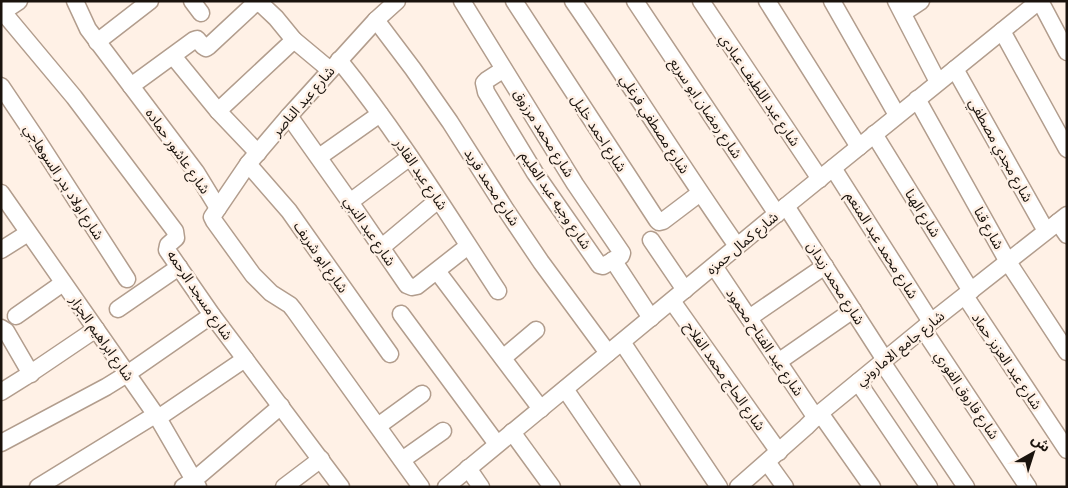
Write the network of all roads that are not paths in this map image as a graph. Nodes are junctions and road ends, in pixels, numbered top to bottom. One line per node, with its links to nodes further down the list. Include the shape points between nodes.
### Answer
1 (19, 1): 17 (street)
2 (75, 1): 21 (street, شارع عاشور حماده)
3 (150, 1): 21 (street)
4 (258, 1): 20 (street, شارع عبد القادر); 23 (street, via 206,48 194,40)
5 (397, 1): 18 (street, شارع عبد الناصر)
6 (462, 1): 26 (street, شارع محمد مرزوق)
7 (514, 1): 44 (street, شارع احمد خليل, via 657,220 663,221)
8 (573, 1): 44 (street, شارع مصطفي فرغلي)
9 (635, 1): 48 (street, شارع رمضان ابو سريع)
10 (701, 1): 42 (street, شارع عبد اللطيف عبادي)
11 (767, 1): 36 (street)
12 (832, 1): 34 (street)
13 (921, 1): 15 (street)
14 (1039, 1): 16 (street, شارع كمال حمزه); 22 (street)
15 (899, 7): 27 (street)
16 (1018, 8): 19 (street, شارع كمال حمزه)
17 (2, 13): 60 (street, شارع مسجد الرحمه, via 74,97 175,231 176,238 166,248)
18 (376, 20): 24 (street, شارع عبد الناصر); 81 (street, شارع محمد فريد, via 450,122 541,262)
19 (1002, 31): 25 (street, شارع كمال حمزه); 37 (street)
20 (294, 40): 24 (street, شارع عبد القادر); 31 (street)
21 (97, 42): 29 (street, شارع عاشور حماده)
22 (1067, 52)
23 (173, 56): 29 (street); 31 (street, شارع ابو شريف)
24 (335, 65): 32 (street, شارع عبد القادر, via 361,87); 33 (street, شارع عبد الناصر)
25 (955, 69): 27 (street, شارع كمال حمزه); 49 (street, شارع مجدي مصطفي)
26 (504, 70): 56 (street, شارع محمد مرزوق, via 622,253); 56 (street, شارع وجيه عبد العليم, via 484,83 486,92 535,173 599,265)
27 (938, 82): 30 (street, شارع كمال حمزه)
28 (1, 86): 62 (street, شارع اولاد بدر السوهاجي)
29 (131, 86): 47 (street, شارع عاشور حماده, via 196,172)
30 (917, 99): 34 (street, شارع كمال حمزه); 57 (street, شارع قنا)
31 (218, 111): 40 (street, شارع ابو شريف)
32 (380, 114): 38 (street); 39 (street, شارع عبد القادر)
33 (289, 116): 38 (street, شارع عبد النبي); 40 (street, شارع عبد الناصر)
34 (897, 116): 35 (street, شارع كمال حمزه)
35 (874, 134): 36 (street, شارع كمال حمزه); 66 (street, شارع الهنا)
36 (859, 147): 41 (street, شارع كمال حمزه)
37 (1067, 149)
38 (318, 157): 46 (street, شارع عبد النبي)
39 (410, 157): 45 (street, شارع عبد القادر); 46 (street)
40 (253, 159): 47 (street, شارع عبد الناصر); 82 (street, شارع ابو شريف)
41 (833, 168): 42 (street, شارع كمال حمزه); 75 (street, شارع محمد عبد المنعم)
42 (820, 179): 48 (street, شارع كمال حمزه)
43 (1, 193): 50 (street, شارع ابراهيم الجزار)
44 (700, 193): 53 (street, شارع مصطفي فرغلي)
45 (438, 200): 52 (street, شارع عبد القادر); 54 (street)
46 (350, 202): 54 (street, شارع عبد النبي)
47 (218, 208): 97 (street, شارع عاشور حماده, via 212,217 245,265 271,293 290,305)
48 (782, 210): 53 (street, شارع كمال حمزه); 59 (street, شارع محمد زيدان)
49 (1060, 226): 57 (street, شارع جامع الاماروني)
50 (28, 232): 55 (street); 63 (street, شارع ابراهيم الجزار)
51 (651, 240): 64 (street)
52 (468, 246): 61 (street, شارع عبد النبي); 65 (street, شارع عبد القادر)
53 (737, 246): 58 (street, شارع كمال حمزه)
54 (382, 247): 61 (street, شارع عبد النبي, via 409,287 417,286)
55 (1, 250)
56 (613, 260): 73 (street)
57 (1008, 262): 66 (street, شارع جامع الاماروني); 80 (street, شارع قنا)
58 (714, 266): 64 (street, شارع كمال حمزه); 74 (street, شارع عبد الفتاح محمود)
59 (825, 266): 69 (street, شارع محمد زيدان); 74 (street)
60 (178, 267): 68 (street); 71 (street, شارع مسجد الرحمه)
61 (437, 270): 83 (street)
62 (127, 279)
63 (63, 283): 72 (street); 77 (street, شارع ابراهيم الجزار)
64 (685, 290): 67 (street, شارع كمال حمزه)
65 (498, 291)
66 (968, 293): 75 (street, شارع جامع الاماروني); 102 (street, شارع عبد العزيز حماد)
67 (672, 301): 73 (street, شارع كمال حمزه); 103 (street, شارع الحاج محمد الفلاح)
68 (118, 309)
69 (853, 310): 85 (street, شارع محمد زيدان); 86 (street)
70 (402, 314): 101 (street)
71 (212, 315): 84 (street, شارع مسجد الرحمه); 88 (street)
72 (16, 316)
73 (651, 318): 79 (street, شارع كمال حمزه)
74 (749, 318): 86 (street, شارع عبد الفتاح محمود)
75 (927, 326): 85 (street, شارع جامع الاماروني); 122 (street, شارع فاروق الفوري)
76 (1, 328): 87 (street, via 6,331)
77 (96, 329): 87 (street); 88 (street, شارع ابراهيم الجزار)
78 (536, 330): 83 (street)
79 (622, 342): 81 (street, شارع كمال حمزه); 116 (street)
80 (1067, 352)
81 (608, 353): 90 (street, شارع كمال حمزه)
82 (390, 354)
83 (503, 358): 94 (street)
84 (245, 359): 93 (street, شارع مسجد الرحمه); 96 (street)
85 (884, 361): 89 (street, شارع جامع الاماروني); 121 (street, شارع محمد زيدان)
86 (778, 362): 95 (street, شارع عبد الفتاح محمود)
87 (30, 374): 91 (street)
88 (127, 374): 96 (street, شارع ابراهيم الجزار); 100 (street)
89 (858, 382): 95 (street, شارع جامع الاماروني); 120 (street)
90 (565, 389): 94 (street, شارع كمال حمزه); 115 (street)
91 (1, 392)
92 (422, 394): 97 (street)
93 (281, 406): 104 (street, شارع مسجد الرحمه); 107 (street)
94 (541, 408): 99 (street, شارع كمال حمزه)
95 (818, 415): 103 (street, شارع جامع الاماروني); 119 (street, شارع عبد الفتاح محمود)
96 (156, 416): 107 (street, شارع ابراهيم الجزار); 108 (street)
97 (378, 426): 105 (street, شارع عاشور حماده)
98 (443, 431): 105 (street)
99 (512, 432): 101 (street, شارع كمال حمزه); 114 (street)
100 (1, 443)
101 (497, 444): 106 (street, شارع كمال حمزه)
102 (1067, 450)
103 (773, 457): 117 (street, شارع جامع الاماروني); 118 (street, شارع الحاج محمد الفلاح)
104 (321, 459): 109 (street); 110 (street, شارع مسجد الرحمه)
105 (402, 460): 111 (street, شارع عاشور حماده)
106 (468, 468): 112 (street, شارع كمال حمزه); 113 (street)
107 (192, 485)
108 (38, 487)
109 (284, 487)
110 (341, 487)
111 (421, 487)
112 (446, 487)
113 (481, 487)
114 (552, 487)
115 (632, 487)
116 (719, 487)
117 (738, 487)
118 (785, 487)
119 (872, 487)
120 (929, 487)
121 (966, 487)
122 (1028, 487)

